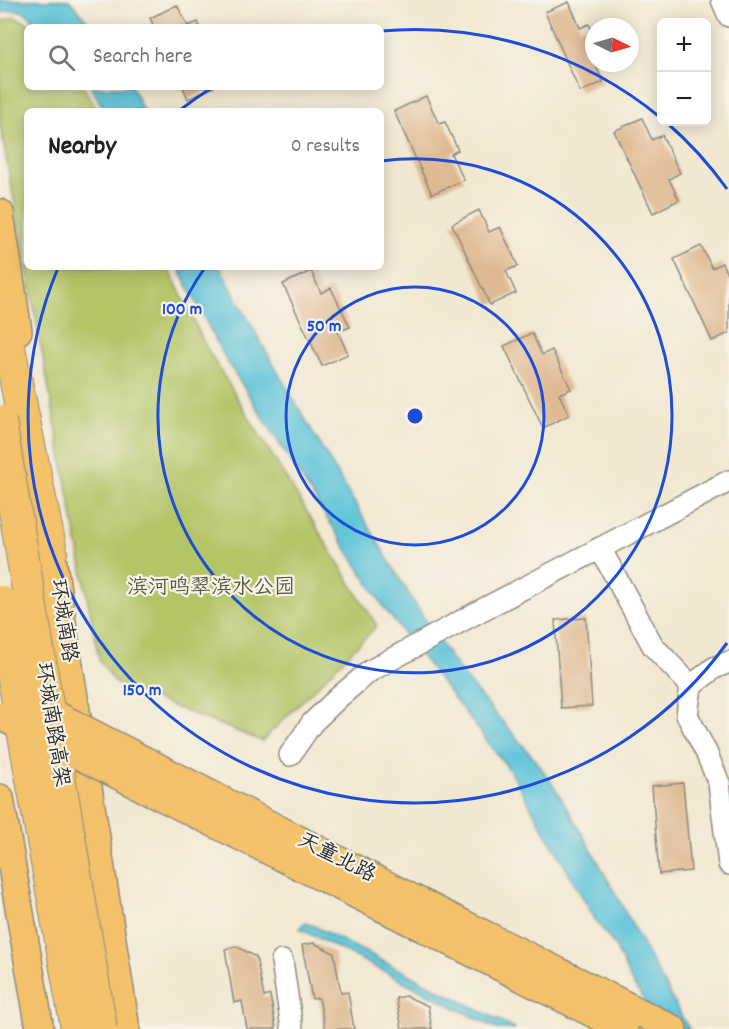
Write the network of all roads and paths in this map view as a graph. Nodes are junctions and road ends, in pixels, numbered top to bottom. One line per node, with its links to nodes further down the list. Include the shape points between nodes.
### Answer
1 (722, 0): 2 (street)
2 (729, 16)
3 (0, 213): 8 (main road, 环城南路)
4 (0, 304): 8 (highway)
5 (0, 421): 22 (highway, 环城南路高架, bridge)
6 (729, 481): 7 (street)
7 (600, 548): 11 (street, via 653,646); 14 (street, via 370,671 312,723)
8 (51, 552): 23 (main road, 环城南路)
9 (0, 602): 21 (highway, 环城南路高架, bridge)
10 (729, 662): 11 (street)
11 (691, 686): 16 (street, via 687,715 719,783)
12 (0, 687): 17 (main road, 天童北路, bridge)
13 (0, 716): 17 (main road, 天童北路, bridge)
14 (290, 755)
15 (0, 798): 20 (main road)
16 (729, 864)
17 (414, 911): 19 (main road, 天童北路); 25 (main road, 天童北路)
18 (282, 961): 24 (street)
19 (663, 1023)
20 (40, 1029)
21 (76, 1029)
22 (101, 1029)
23 (126, 1029)
24 (292, 1029)
25 (624, 1029)

